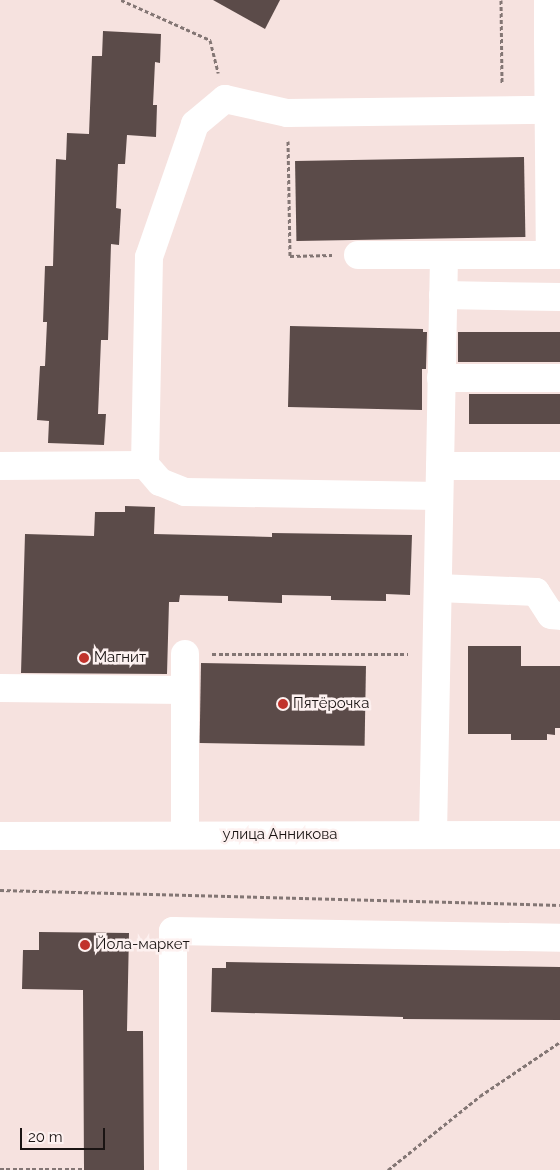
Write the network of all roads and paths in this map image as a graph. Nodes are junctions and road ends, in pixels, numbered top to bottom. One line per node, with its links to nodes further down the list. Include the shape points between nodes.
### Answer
1 (121, 0): 5 (path, via 210,40)
2 (501, 0): 6 (path)
3 (548, 0): 4 (street)
4 (554, 42): 7 (street)
5 (225, 99): 8 (street); 16 (street, via 195,124 149,257)
6 (502, 110): 7 (street); 8 (street)
7 (549, 110): 10 (street)
8 (287, 113): 9 (path, via 290,256)
9 (358, 255): 11 (street)
10 (555, 255): 11 (street)
11 (444, 256): 12 (street)
12 (443, 295): 13 (street); 14 (street)
13 (560, 297)
14 (441, 378): 15 (street); 18 (street)
15 (560, 378)
16 (145, 465): 17 (street); 20 (street, via 160,482 185,492)
17 (0, 466)
18 (440, 466): 19 (street); 20 (street)
19 (560, 466)
20 (439, 496): 21 (street)
21 (438, 588): 22 (street, via 536,592 551,615); 24 (street)
22 (560, 616)
23 (185, 654): 24 (path); 26 (street)
24 (436, 654): 28 (street)
25 (0, 688): 26 (street)
26 (185, 690): 27 (street)
27 (185, 835): 28 (street, улица Анникова); 30 (street, улица Анникова)
28 (433, 835): 29 (street, улица Анникова)
29 (560, 835)
30 (0, 836)
31 (0, 890): 32 (path)
32 (560, 905)
33 (560, 938): 38 (street, via 173,931)
34 (560, 1042): 39 (path, via 480,1096)
35 (0, 1169): 37 (path)
36 (84, 1169): 37 (path)
37 (68, 1170)
38 (173, 1170)
39 (388, 1170)

